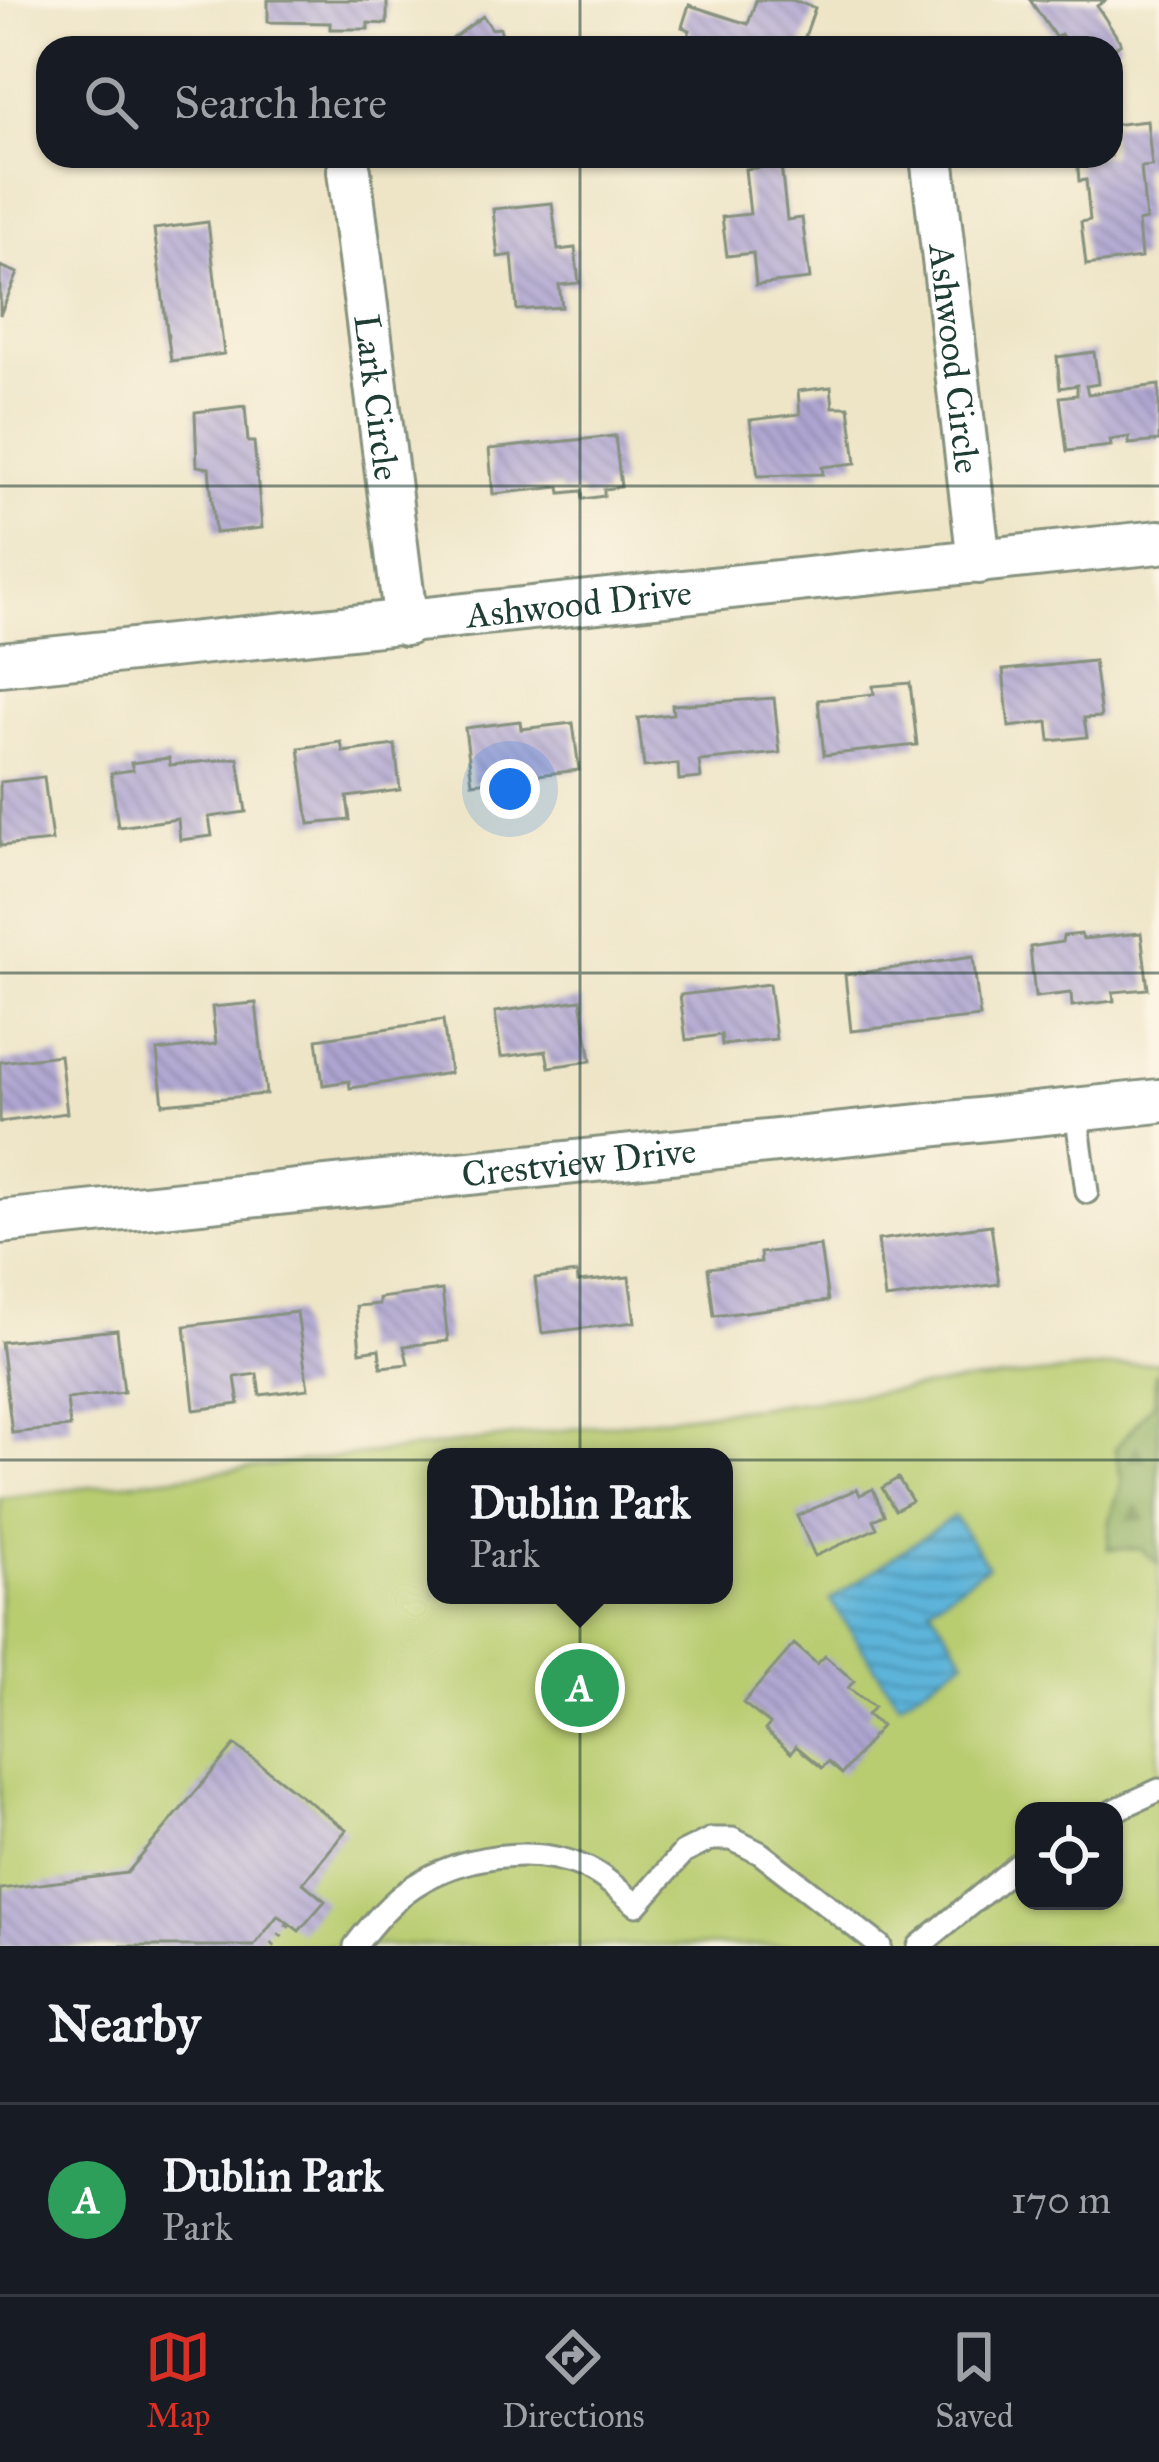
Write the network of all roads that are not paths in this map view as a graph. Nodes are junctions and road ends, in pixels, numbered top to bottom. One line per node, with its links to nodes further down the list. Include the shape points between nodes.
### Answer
1 (933, 168): 4 (street, Ashwood Circle)
2 (349, 171): 5 (street, Lark Circle)
3 (1159, 542): 4 (street, Ashwood Drive)
4 (979, 562): 5 (street, Ashwood Drive)
5 (406, 624): 6 (street, Ashwood Drive)
6 (0, 664)
7 (1159, 1101): 8 (street, Crestview Drive)
8 (1076, 1110): 9 (lane); 10 (street, Crestview Drive)
9 (1087, 1192)
10 (0, 1222)
11 (1159, 1790): 12 (lane)
12 (1123, 1806)
13 (1015, 1867): 16 (lane)
14 (355, 1946): 15 (lane, via 412,1887 455,1867 501,1857 564,1860 600,1875 637,1905 683,1852 722,1838 760,1853)
15 (880, 1946)
16 (919, 1946)

